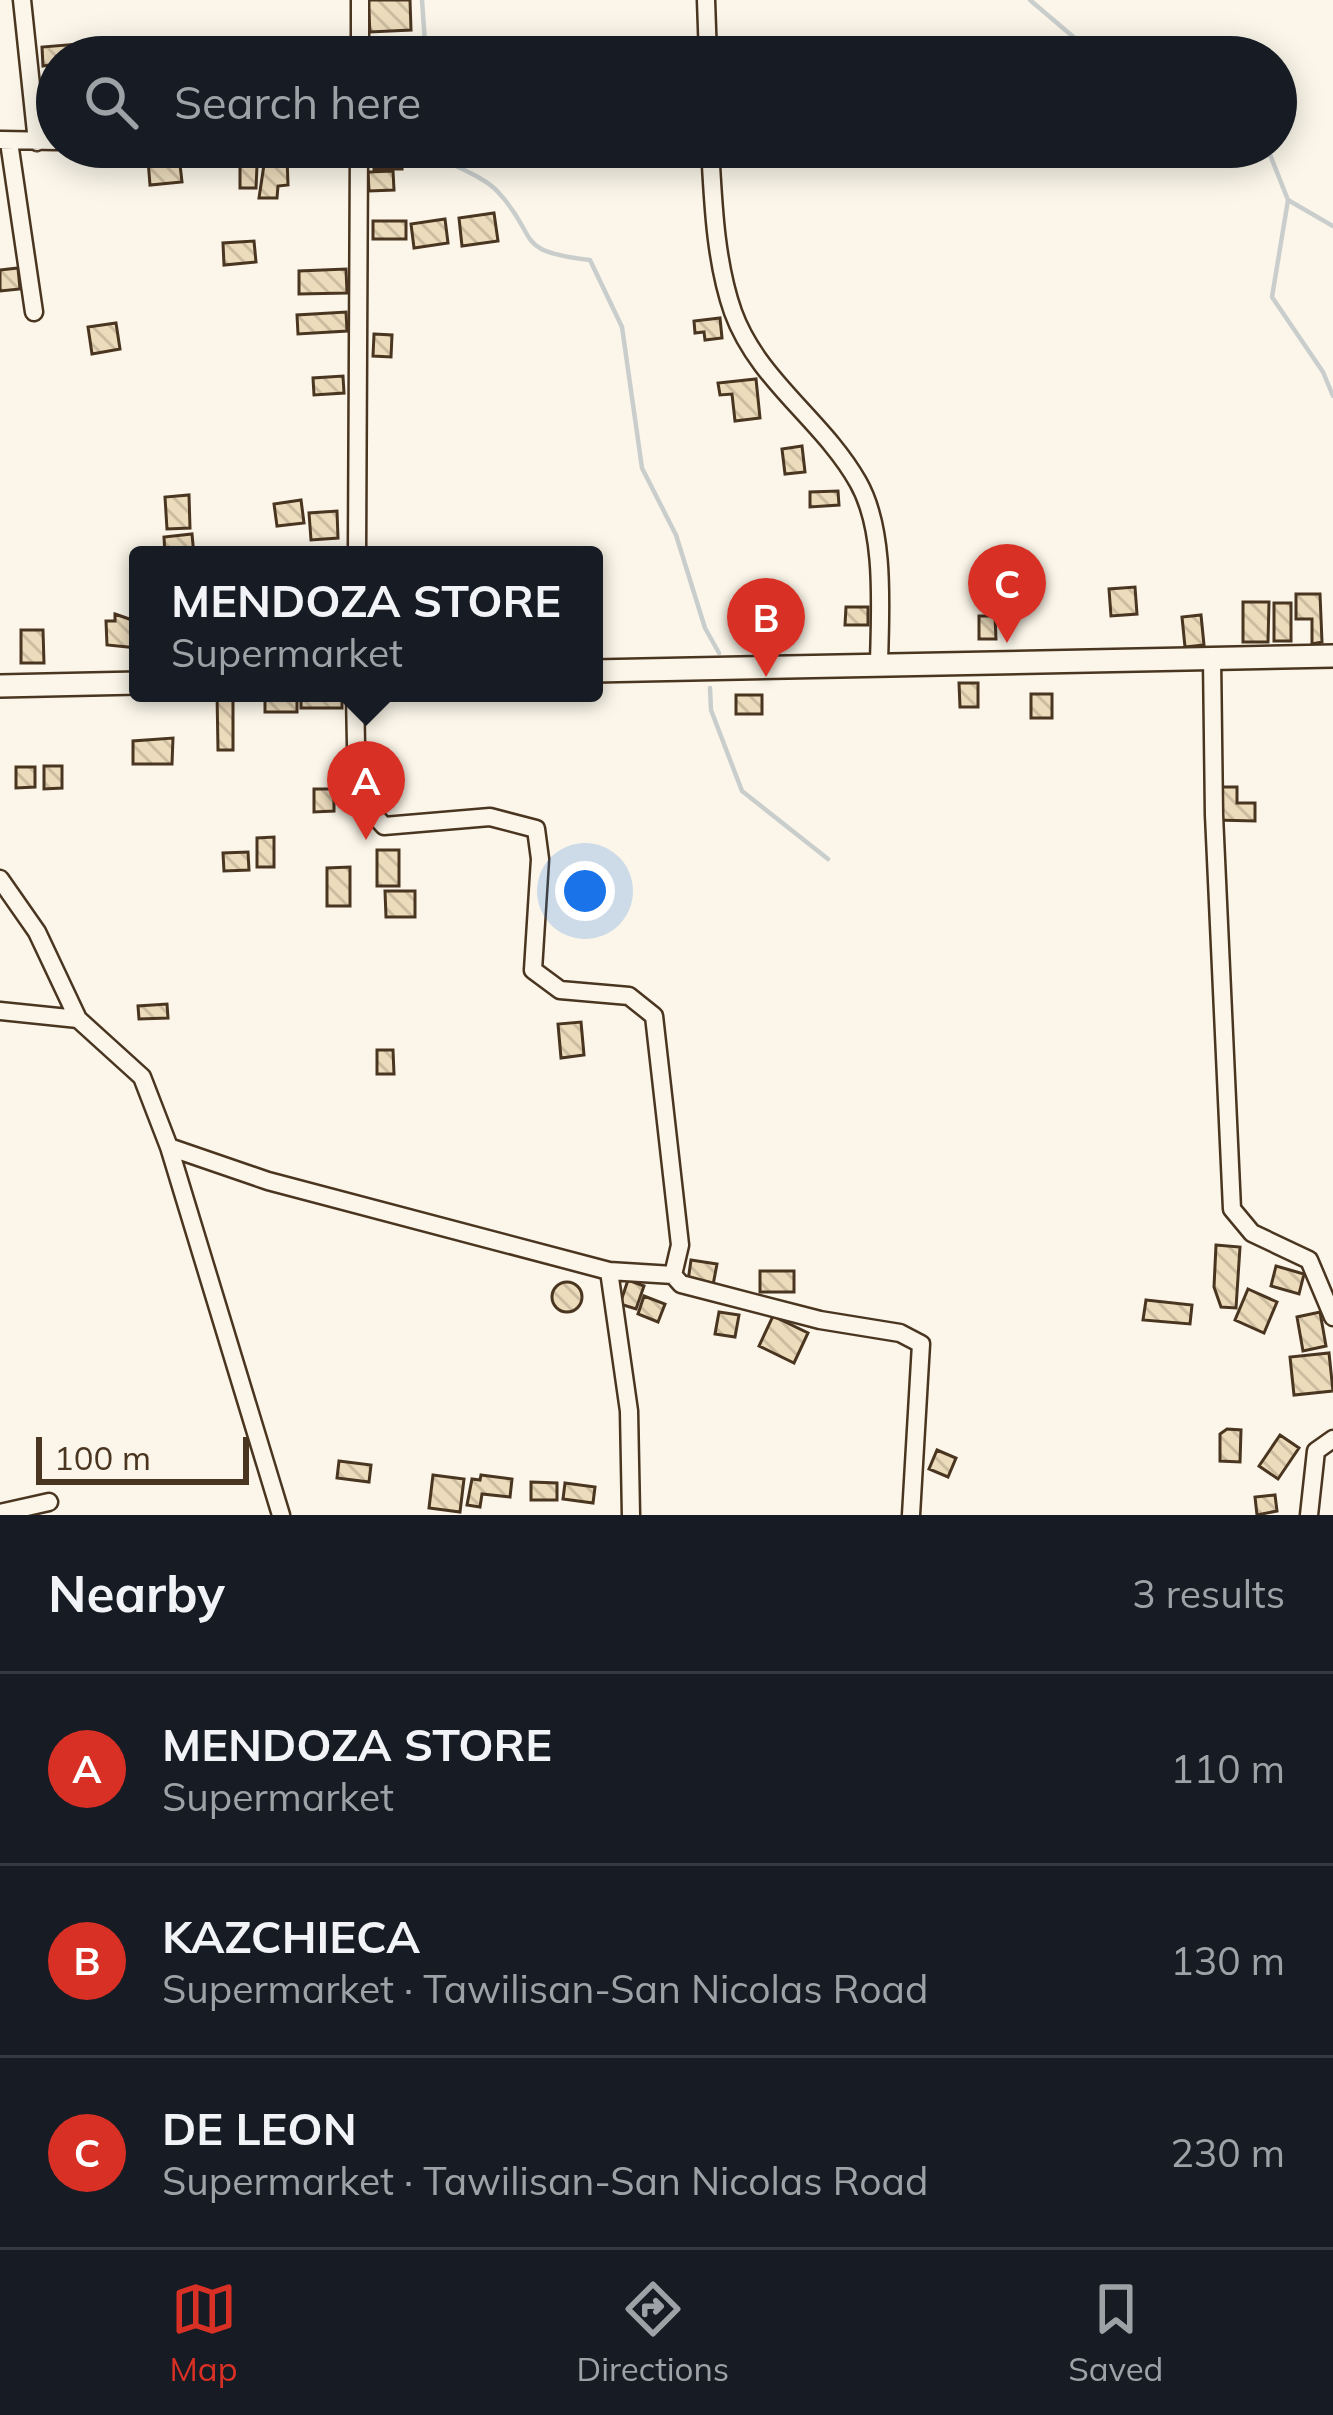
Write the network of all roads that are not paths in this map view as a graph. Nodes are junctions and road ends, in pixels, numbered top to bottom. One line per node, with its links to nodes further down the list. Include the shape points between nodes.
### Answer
1 (22, 0): 6 (street)
2 (360, 0): 4 (street)
3 (706, 0): 5 (street)
4 (360, 36)
5 (707, 36)
6 (36, 133)
7 (5, 141): 8 (street); 11 (street)
8 (36, 142)
9 (359, 168): 12 (street)
10 (711, 168): 15 (street, via 732,311 762,368 860,484 880,570)
11 (34, 312)
12 (358, 546)
13 (1333, 656): 14 (main road)
14 (1212, 658): 15 (main road); 26 (street, via 1232,1209 1252,1233 1309,1260)
15 (878, 664): 16 (main road)
16 (603, 671)
17 (129, 683): 18 (main road)
18 (0, 686)
19 (355, 702): 25 (street, via 357,796 384,826 490,818 536,830 532,970 560,990 629,996 654,1016 680,1245)
20 (0, 879): 22 (street, via 37,932)
21 (0, 1011): 22 (street)
22 (78, 1019): 23 (street, via 142,1077)
23 (169, 1148): 24 (street); 30 (street)
24 (608, 1271): 25 (street); 31 (street, via 629,1411)
25 (673, 1275): 32 (street, via 681,1284 921,1344)
26 (1333, 1317)
27 (1333, 1439): 33 (street, via 1316,1451)
28 (49, 1502): 29 (street)
29 (0, 1513)
30 (281, 1515)
31 (632, 1515)
32 (911, 1515)
33 (1310, 1515)

